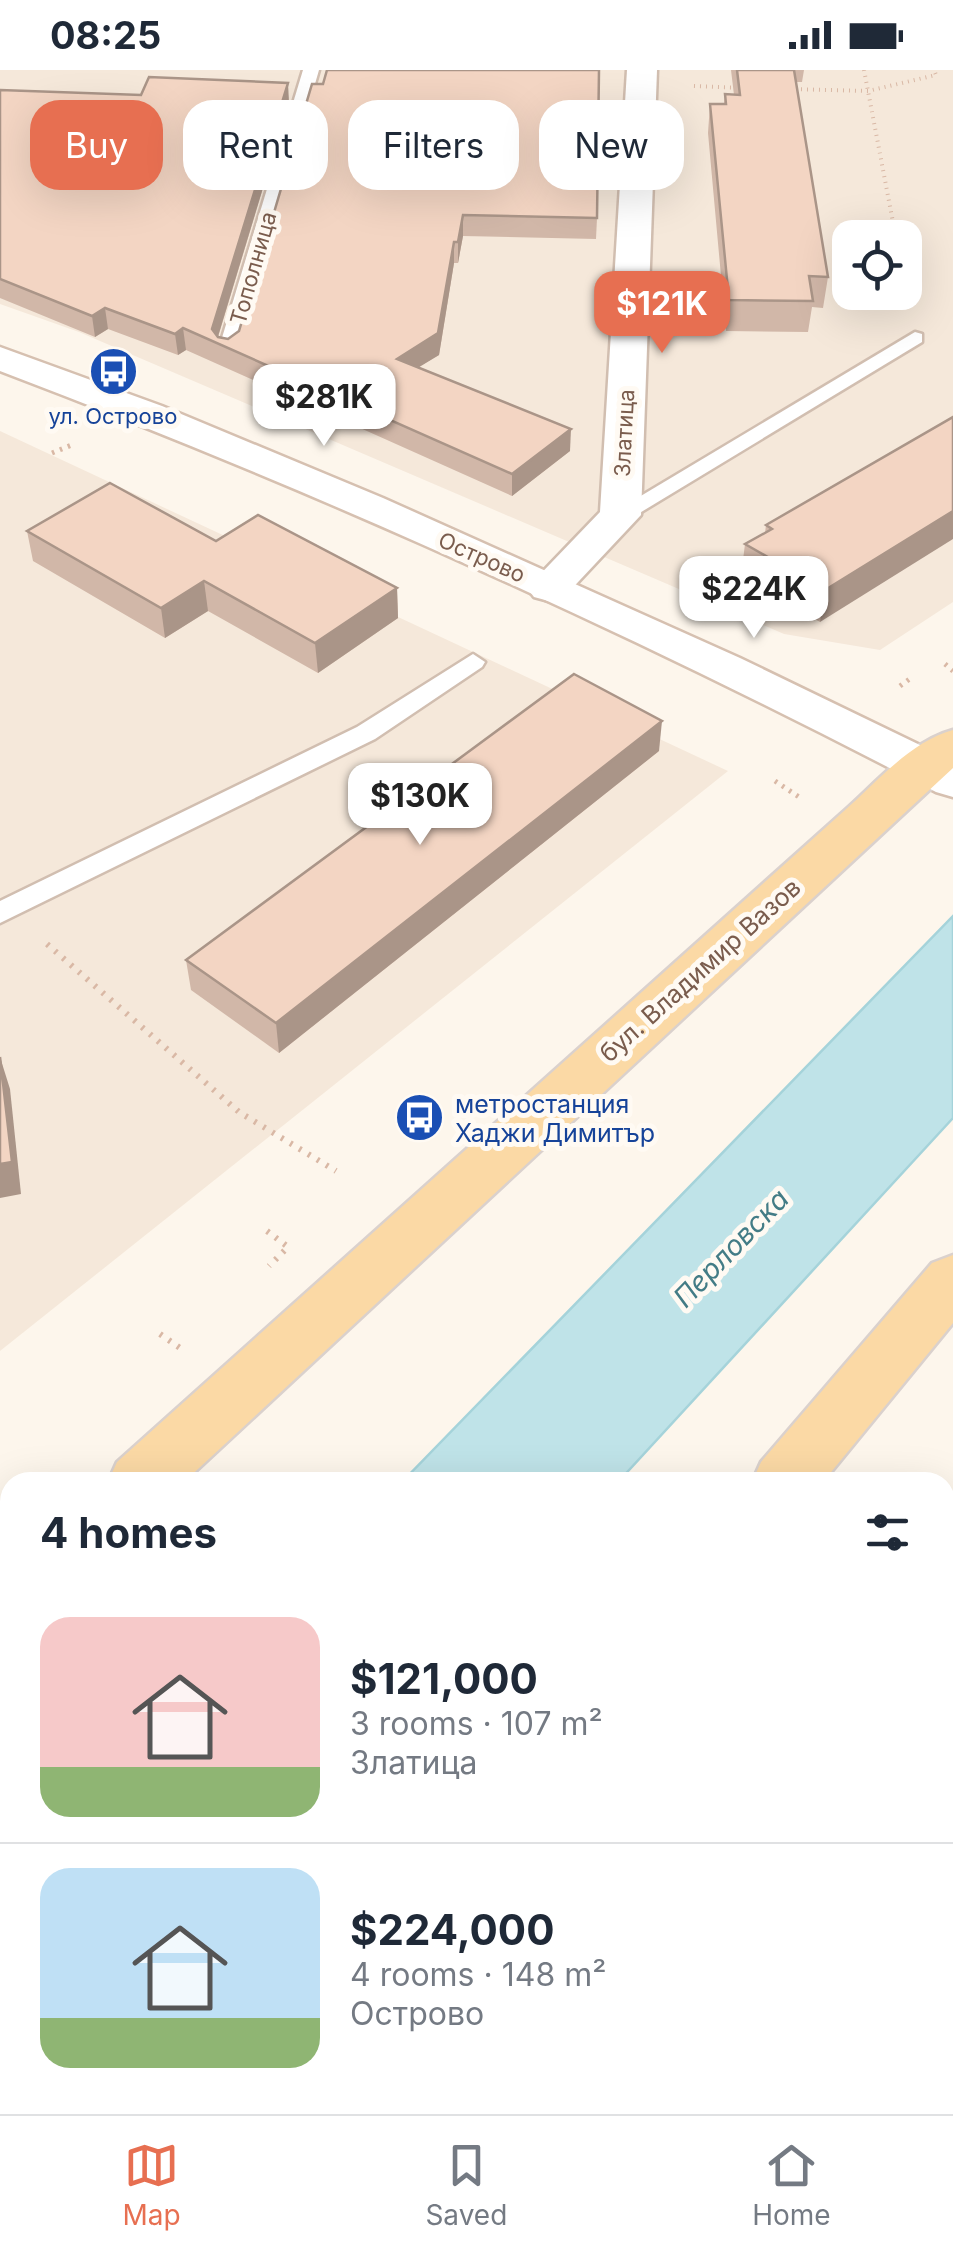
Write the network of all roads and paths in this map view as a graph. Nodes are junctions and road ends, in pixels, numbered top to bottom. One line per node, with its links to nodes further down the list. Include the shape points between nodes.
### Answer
1 (311, 70): 10 (lane, Тополница)
2 (864, 70): 7 (path)
3 (934, 70): 7 (path, via 936,75)
4 (642, 78): 5 (path); 12 (street, Златица)
5 (755, 88)
6 (774, 88): 7 (path)
7 (868, 91): 8 (path)
8 (893, 220)
9 (915, 338): 12 (lane)
10 (228, 351)
11 (0, 358): 13 (street, Острово, via 149,412)
12 (620, 515): 13 (street)
13 (550, 588): 19 (street, Острово)
14 (473, 662): 22 (lane, via 366,733)
15 (945, 664): 16 (path)
16 (953, 671)
17 (911, 678): 18 (path)
18 (900, 686)
19 (943, 764): 27 (main road, бул. Владимир Вазов)
20 (774, 781): 21 (path)
21 (798, 797)
22 (4, 912): 23 (path, via 239,1112)
23 (336, 1171)
24 (267, 1231): 25 (path, via 288,1247)
25 (279, 1255)
26 (947, 1297): 28 (main road)
27 (151, 1472)
28 (793, 1472)

